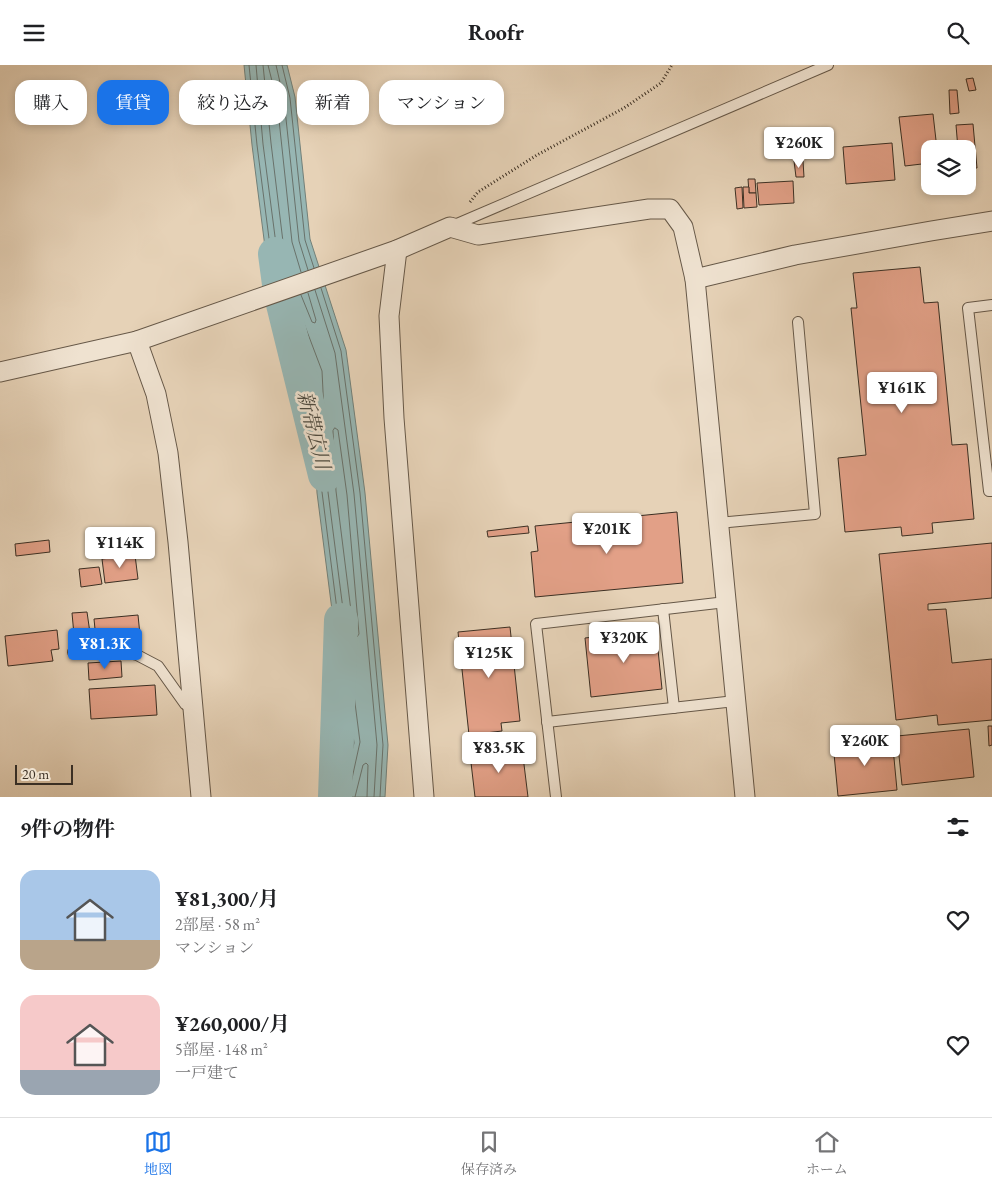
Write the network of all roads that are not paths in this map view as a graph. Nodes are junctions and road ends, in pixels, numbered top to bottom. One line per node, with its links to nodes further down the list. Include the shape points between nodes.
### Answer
1 (828, 65): 3 (lane)
2 (992, 221): 5 (street, via 795,255)
3 (450, 227): 4 (street); 5 (street, via 478,235 650,209 670,209 683,227)
4 (397, 250): 8 (street); 20 (street, via 389,316 394,418)
5 (695, 279): 11 (street)
6 (992, 305): 10 (lane, via 968,308 989,491)
7 (798, 322): 11 (lane, via 816,514)
8 (137, 341): 9 (street); 17 (street, via 156,394 168,453)
9 (0, 372)
10 (992, 491)
11 (718, 523): 12 (street)
12 (726, 602): 13 (lane); 15 (street)
13 (662, 609): 16 (lane); 18 (lane, via 536,623)
14 (73, 652): 17 (lane, via 112,649 137,655 158,667 185,704)
15 (736, 701): 16 (lane); 22 (street)
16 (674, 708): 18 (lane)
17 (193, 709): 19 (street)
18 (547, 723): 21 (lane)
19 (201, 797)
20 (424, 797)
21 (556, 797)
22 (745, 797)

